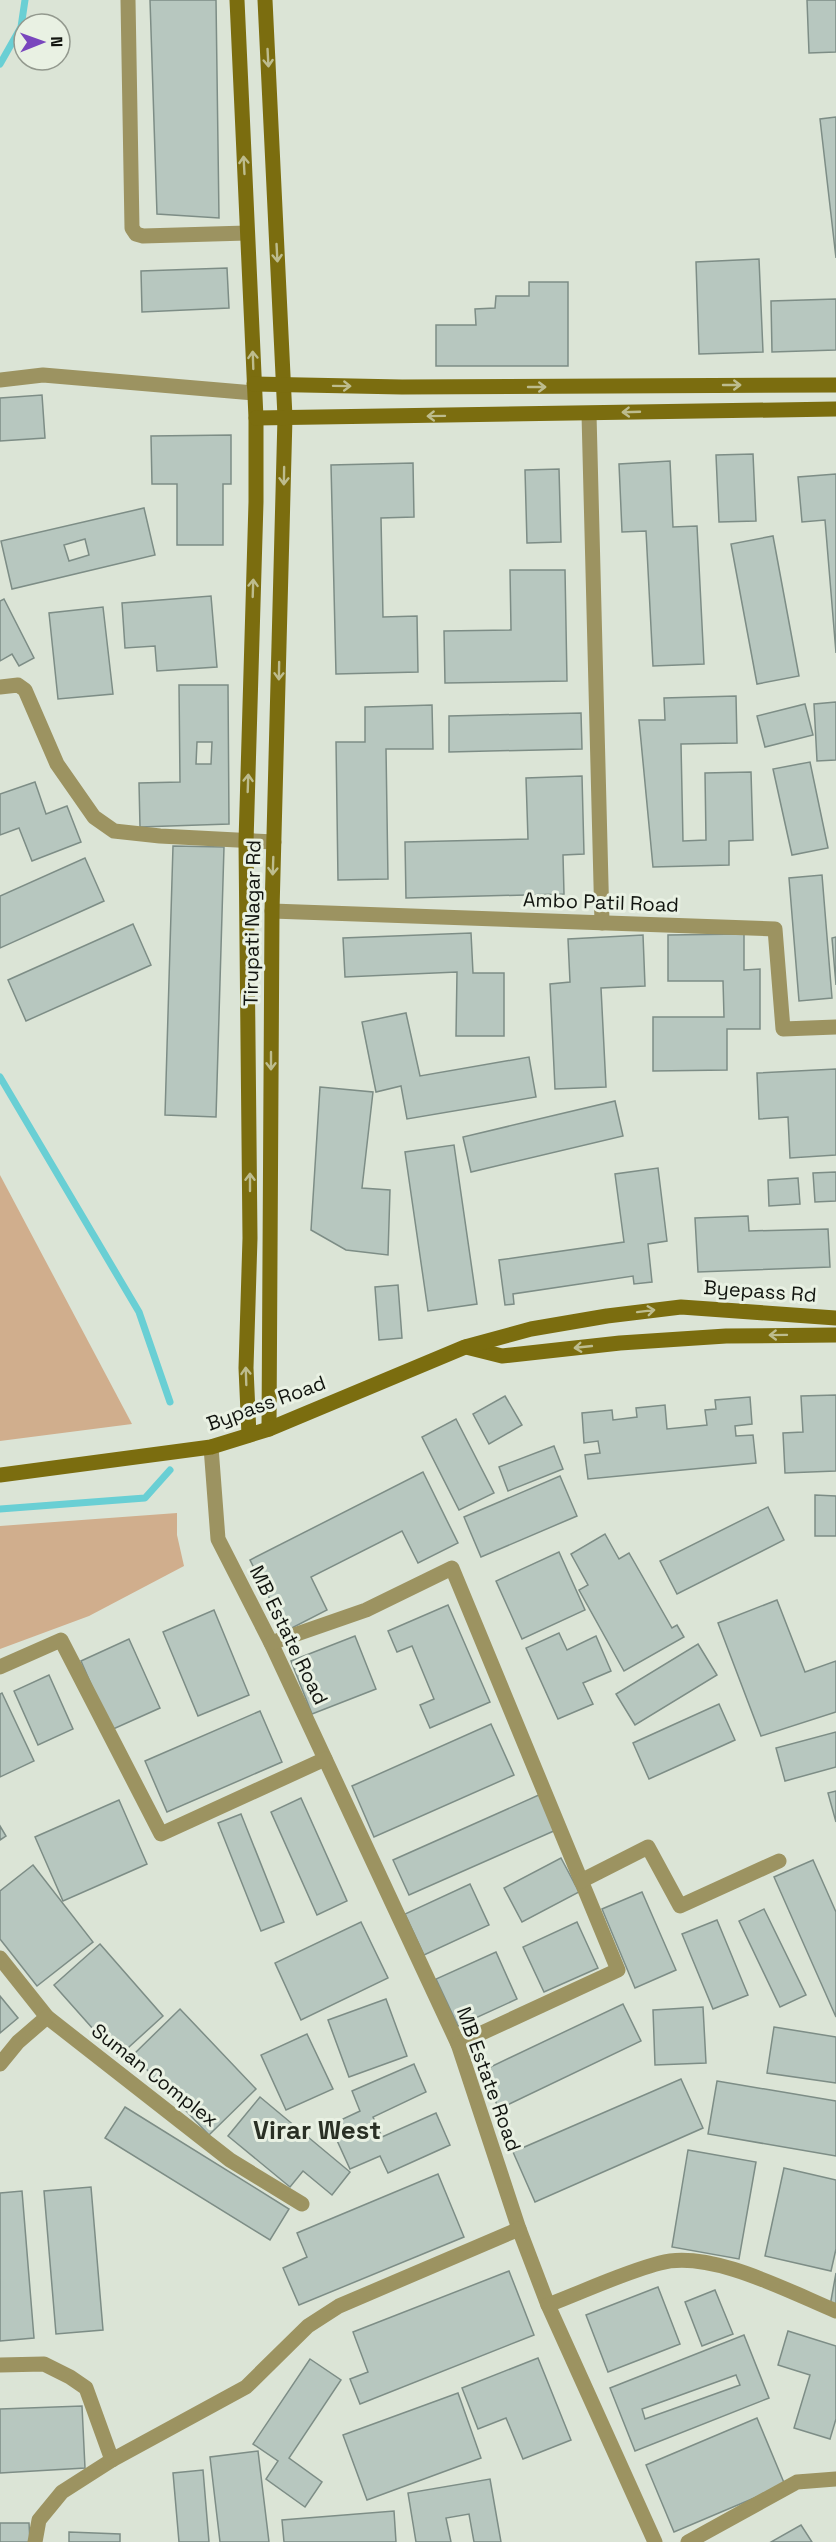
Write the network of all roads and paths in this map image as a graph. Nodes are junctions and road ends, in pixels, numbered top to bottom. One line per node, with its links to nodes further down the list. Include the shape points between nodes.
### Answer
1 (128, 0): 4 (street, via 132,228 143,236)
2 (237, 0): 4 (street, one-way to 2)
3 (265, 0): 6 (street, Tirupati Nagar Rd, one-way to 6)
4 (247, 233): 9 (street, one-way to 4)
5 (0, 380): 9 (street, via 43,375)
6 (284, 385): 7 (street, one-way to 7); 9 (street); 13 (street, Tirupati Nagar Rd)
7 (669, 385): 8 (street, one-way to 8); 11 (street)
8 (836, 385)
9 (254, 388): 14 (street)
10 (836, 409): 11 (street)
11 (669, 410): 12 (street, one-way to 12)
12 (589, 414): 13 (street, one-way to 13); 19 (street)
13 (285, 417): 14 (street); 17 (street, Tirupati Nagar Rd, one-way to 17)
14 (256, 418): 16 (street, one-way to 14)
15 (0, 687): 16 (street, via 18,685 25,690 57,764 94,817 114,831)
16 (246, 842): 17 (street); 25 (street, one-way to 16)
17 (274, 842): 18 (street, Tirupati Nagar Rd, one-way to 18)
18 (272, 911): 19 (street, Ambo Patil Road); 24 (street, Tirupati Nagar Rd, one-way to 24)
19 (603, 923): 20 (street, Ambo Patil Road, via 775,929 783,1029)
20 (836, 1027)
21 (836, 1318): 23 (street, Byepass Rd, one-way to 21, via 531,1329 681,1307)
22 (836, 1335): 23 (street, one-way to 23, via 726,1336 502,1356)
23 (465, 1347): 24 (street, Bypass Road)
24 (269, 1429): 25 (street, Bypass Road)
25 (249, 1435): 26 (street, Bypass Road)
26 (211, 1447): 27 (street, Bypass Road); 28 (street, MB Estate Road, via 218,1539)
27 (0, 1475)
28 (271, 1643): 30 (street, MB Estate Road); 32 (street, via 366,1610 452,1568)
29 (0, 1667): 30 (street, via 61,1640 161,1834)
30 (326, 1759): 35 (street, MB Estate Road)
31 (778, 1861): 32 (street, via 680,1906 648,1847)
32 (581, 1881): 35 (street, via 618,1970)
33 (0, 1958): 34 (street, Suman Complex)
34 (47, 2017): 36 (street); 37 (street, Suman Complex, via 230,2160)
35 (458, 2044): 38 (street, MB Estate Road)
36 (0, 2064)
37 (302, 2204)
38 (519, 2229): 39 (street, MB Estate Road); 42 (street, via 339,2306 308,2326 246,2387)
39 (548, 2305): 40 (street, via 662,2262 698,2261 725,2266); 45 (street, MB Estate Road)
40 (836, 2311)
41 (0, 2365): 42 (street, via 44,2364 86,2388)
42 (112, 2460): 44 (street, via 62,2492 39,2520)
43 (836, 2479): 46 (street, via 797,2482)
44 (35, 2542)
45 (655, 2542)
46 (688, 2542)

